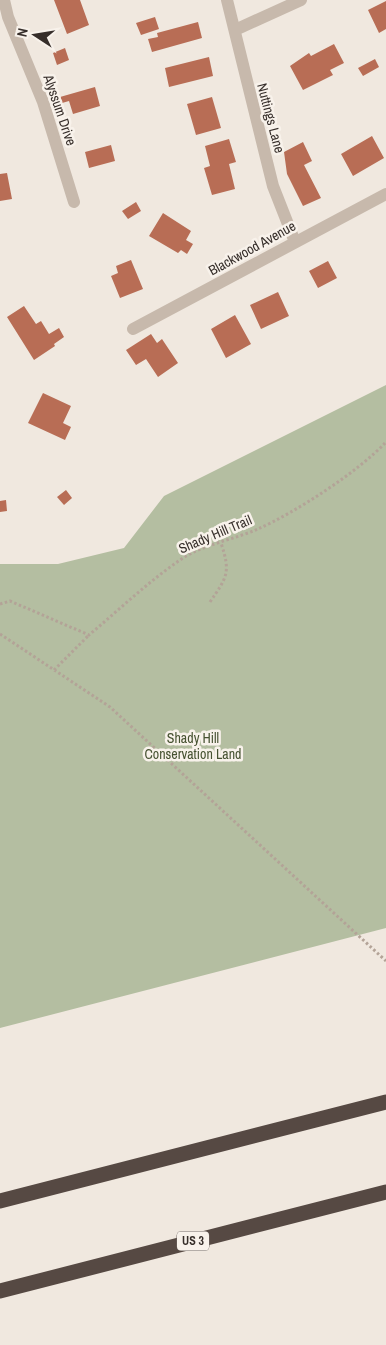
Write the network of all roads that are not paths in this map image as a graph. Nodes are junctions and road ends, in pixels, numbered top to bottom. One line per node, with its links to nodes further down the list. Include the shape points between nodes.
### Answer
1 (4, 0): 6 (street, Alyssum Drive, via 43,102)
2 (227, 0): 4 (street, Nuttings Lane)
3 (301, 0): 4 (street)
4 (234, 30): 7 (street, Nuttings Lane, via 273,186)
5 (386, 194): 7 (street, Blackwood Avenue)
6 (74, 202)
7 (295, 242): 8 (street, Blackwood Avenue)
8 (133, 329)
9 (386, 1102): 11 (highway)
10 (386, 1192): 12 (highway, US 3)
11 (0, 1202)
12 (0, 1291)

